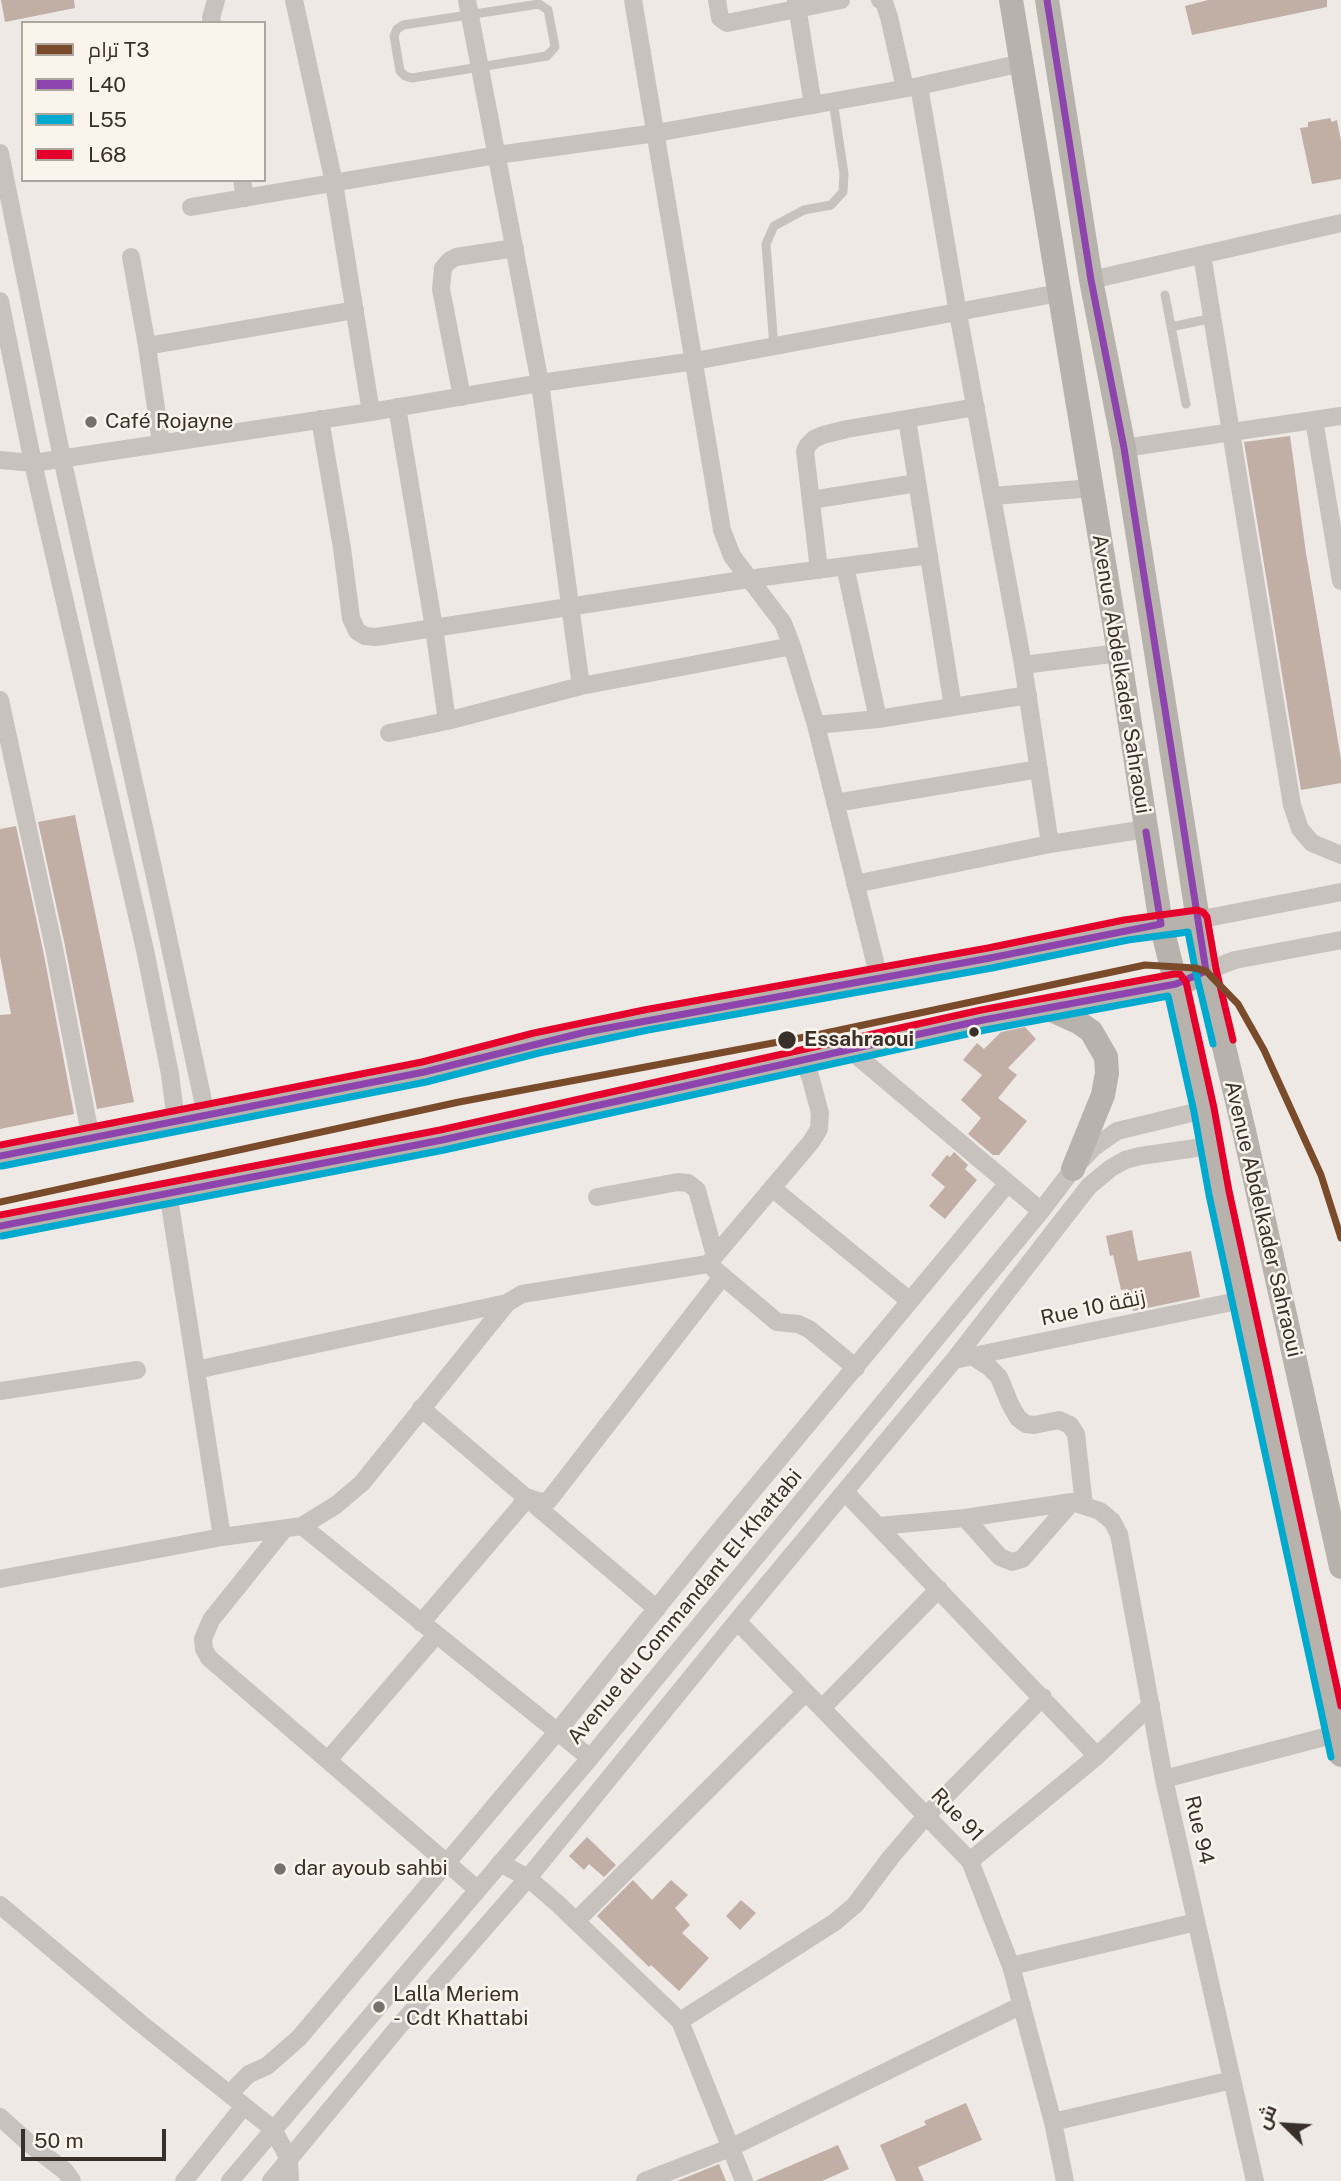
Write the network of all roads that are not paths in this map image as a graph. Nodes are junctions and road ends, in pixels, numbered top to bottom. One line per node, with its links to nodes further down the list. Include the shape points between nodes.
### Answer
1 (216, 0): 11 (street)
2 (294, 0): 20 (street)
3 (633, 0): 17 (street)
4 (716, 0): 9 (street, via 720,18 727,23)
5 (841, 0): 9 (street)
6 (880, 0): 14 (street, via 890,17)
7 (1011, 0): 12 (main road, Avenue Abdelkader Sahraoui)
8 (1047, 0): 27 (main road, Avenue Abdelkader Sahraoui)
9 (796, 4): 16 (street)
10 (469, 7): 13 (street); 13 (lane, via 538,4 548,10 555,47 547,56); 13 (lane, via 397,29 400,71 412,78)
11 (212, 21)
12 (1022, 63): 14 (street); 28 (main road, Avenue Abdelkader Sahraoui)
13 (480, 66): 19 (street)
14 (912, 87): 15 (street); 32 (street)
15 (833, 101): 16 (street); 36 (lane, via 843,192 831,205 804,210 774,226 766,244)
16 (813, 105): 17 (street)
17 (656, 133): 19 (street); 37 (street)
18 (0, 153): 51 (street)
19 (497, 155): 20 (street); 24 (street)
20 (334, 183): 21 (street); 31 (street)
21 (244, 189): 22 (street)
22 (191, 207)
23 (1341, 223): 25 (street)
24 (515, 248): 38 (street); 39 (street, via 456,257 443,268 441,289)
25 (1202, 255): 27 (street); 33 (street)
26 (131, 257): 35 (street)
27 (1091, 280): 50 (main road, Avenue Abdelkader Sahraoui)
28 (1059, 293): 32 (street); 55 (main road, Avenue Abdelkader Sahraoui)
29 (1165, 295): 34 (lane)
30 (0, 301): 53 (street)
31 (355, 310): 35 (street); 43 (street)
32 (958, 313): 36 (street); 42 (street)
33 (1213, 318): 34 (lane); 48 (street)
34 (1171, 327): 40 (lane)
35 (147, 345): 49 (street)
36 (774, 347): 37 (street)
37 (695, 361): 38 (street); 61 (street, via 722,530)
38 (540, 383): 39 (street); 63 (street)
39 (462, 397): 41 (street)
40 (1186, 404)
41 (397, 407): 43 (street); 64 (street)
42 (976, 407): 46 (street); 56 (street)
43 (371, 412): 45 (street)
44 (1341, 416): 47 (street)
45 (320, 419): 49 (street); 64 (street, via 351,618 357,631 376,637)
46 (907, 419): 54 (street); 57 (street, via 814,439 805,451)
47 (1314, 420): 48 (street); 62 (street)
48 (1232, 432): 50 (street); 81 (street, via 1292,805 1300,829 1312,843)
49 (161, 443): 51 (street)
50 (1124, 448): 84 (main road, Avenue Abdelkader Sahraoui)
51 (62, 458): 53 (street); 94 (street)
52 (0, 460): 53 (street)
53 (33, 463): 95 (street, via 145,950)
54 (917, 482): 57 (street); 58 (street)
55 (1091, 488): 56 (street); 66 (main road, Avenue Abdelkader Sahraoui)
56 (993, 496): 67 (street)
57 (811, 500): 60 (street)
58 (929, 555): 59 (street); 71 (street)
59 (845, 566): 60 (street); 72 (street)
60 (819, 570): 61 (street)
61 (748, 579): 63 (street); 65 (street, via 783,623)
62 (1341, 581)
63 (570, 606): 64 (street); 68 (street)
64 (435, 628): 73 (street)
65 (792, 646): 68 (street); 74 (street)
66 (1119, 653): 67 (street); 79 (main road, Avenue Abdelkader Sahraoui)
67 (1023, 665): 69 (street)
68 (581, 686): 73 (street)
69 (1028, 695): 71 (street); 77 (street)
70 (0, 700): 76 (street)
71 (953, 707): 72 (street)
72 (878, 719): 74 (street)
73 (447, 721): 75 (street)
74 (816, 725): 78 (street)
75 (389, 733)
76 (5, 750): 96 (street, via 54,948)
77 (1039, 769): 78 (street); 80 (street)
78 (835, 803): 82 (street)
79 (1146, 829): 80 (street); 85 (main road, Avenue Abdelkader Sahraoui)
80 (1050, 845): 82 (street)
81 (1341, 855)
82 (855, 884): 88 (street)
83 (1341, 892): 84 (street)
84 (1198, 920): 85 (main road); 87 (main road, Avenue Abdelkader Sahraoui)
85 (1161, 924): 88 (main road); 89 (main road, Avenue Abdelkader Sahraoui)
86 (1341, 940): 87 (street, via 1235,960)
87 (1206, 971): 89 (main road); 124 (main road, Avenue Abdelkader Sahraoui)
88 (879, 978): 94 (main road, via 598,1030 424,1072)
89 (1177, 984): 90 (main road); 93 (main road, Avenue Abdelkader Sahraoui)
90 (1047, 1008): 91 (main road); 99 (main road, via 1091,1031 1105,1057 1103,1095)
91 (849, 1048): 92 (main road); 100 (street)
92 (802, 1059): 101 (street, via 820,1113 819,1129); 102 (main road, via 442,1140)
93 (1205, 1110): 97 (main road, Avenue Abdelkader Sahraoui); 99 (street, Avenue du Commandant El-Khattabi, via 1117,1131)
94 (206, 1115): 95 (main road)
95 (176, 1121): 96 (main road)
96 (91, 1139): 98 (main road)
97 (1210, 1146): 108 (main road, Avenue Abdelkader Sahraoui); 111 (street, via 1125,1160 1089,1186)
98 (0, 1156)
99 (1073, 1169): 104 (street, Avenue du Commandant El-Khattabi)
100 (1008, 1183): 104 (street); 109 (street)
101 (772, 1188): 106 (street); 109 (street)
102 (168, 1192): 105 (main road); 114 (street)
103 (597, 1197): 106 (street, via 688,1183 698,1190)
104 (1041, 1210): 138 (street, Avenue du Commandant El-Khattabi)
105 (0, 1226)
106 (712, 1260): 107 (street); 110 (street, via 523,1294)
107 (722, 1277): 112 (street, via 777,1322 809,1329); 118 (street, via 549,1500)
108 (1242, 1300): 111 (street, Rue 10 زنقة); 136 (main road, Avenue Abdelkader Sahraoui)
109 (910, 1301): 112 (street)
110 (507, 1303): 114 (street); 116 (street)
111 (963, 1358): 117 (street); 119 (street, via 989,1367 999,1377 1018,1418 1026,1424 1059,1420 1070,1425 1076,1434)
112 (856, 1368): 127 (street)
113 (136, 1370): 115 (street)
114 (196, 1370): 123 (street)
115 (0, 1391)
116 (421, 1408): 118 (street); 122 (street, via 362,1483 336,1505)
117 (845, 1492): 121 (street); 128 (street)
118 (526, 1497): 127 (street); 129 (street)
119 (1078, 1504): 120 (street); 120 (street, via 1022,1559 1012,1562 1000,1558); 133 (street, Rue 94, via 1100,1511 1119,1534)
120 (965, 1518): 121 (street)
121 (879, 1526): 126 (street)
122 (293, 1528): 123 (street); 129 (street); 139 (street, via 211,1620 204,1649)
123 (222, 1537): 125 (street)
124 (1341, 1567)
125 (0, 1580)
126 (939, 1589): 132 (street); 134 (street)
127 (657, 1609): 135 (street)
128 (737, 1621): 131 (street, Rue 91); 145 (street)
129 (421, 1623): 130 (street)
130 (436, 1635): 135 (street); 139 (street)
131 (806, 1692): 134 (street, Rue 91); 148 (street)
132 (1042, 1697): 137 (street); 141 (street)
133 (1151, 1705): 137 (street); 140 (street, Rue 94)
134 (822, 1707): 141 (street, Rue 91)
135 (557, 1732): 138 (street); 143 (street)
136 (1339, 1744): 140 (street)
137 (1097, 1756): 142 (street)
138 (590, 1758): 144 (street, Avenue du Commandant El-Khattabi)
139 (328, 1760): 143 (street)
140 (1164, 1779): 149 (street, Rue 94)
141 (926, 1816): 142 (street, Rue 91); 152 (street, via 856,1905)
142 (970, 1861): 150 (street, Rue 91)
143 (446, 1863): 146 (street); 154 (street, via 299,2038)
144 (499, 1863): 145 (street); 146 (street, Avenue du Commandant El-Khattabi)
145 (528, 1878): 148 (street); 160 (street)
146 (477, 1889): 158 (street, Avenue du Commandant El-Khattabi)
147 (0, 1905): 154 (street)
148 (576, 1922): 152 (street)
149 (1196, 1922): 150 (street); 153 (street, Rue 94)
150 (1011, 1966): 151 (street, Rue 91)
151 (1022, 2005): 157 (street, Rue 91); 159 (street)
152 (680, 2021): 159 (street)
153 (1232, 2080): 157 (street); 169 (street, Rue 94)
154 (229, 2094): 155 (street)
155 (244, 2106): 158 (street); 162 (street)
156 (0, 2117): 161 (street)
157 (1053, 2122): 168 (street, Rue 91)
158 (273, 2129): 160 (street); 163 (street, Avenue du Commandant El-Khattabi)
159 (730, 2148): 166 (street); 167 (street)
160 (289, 2159): 164 (street); 165 (street)
161 (72, 2181)
162 (184, 2181)
163 (230, 2181)
164 (271, 2181)
165 (290, 2181)
166 (645, 2181)
167 (744, 2181)
168 (1066, 2181)
169 (1255, 2181)

